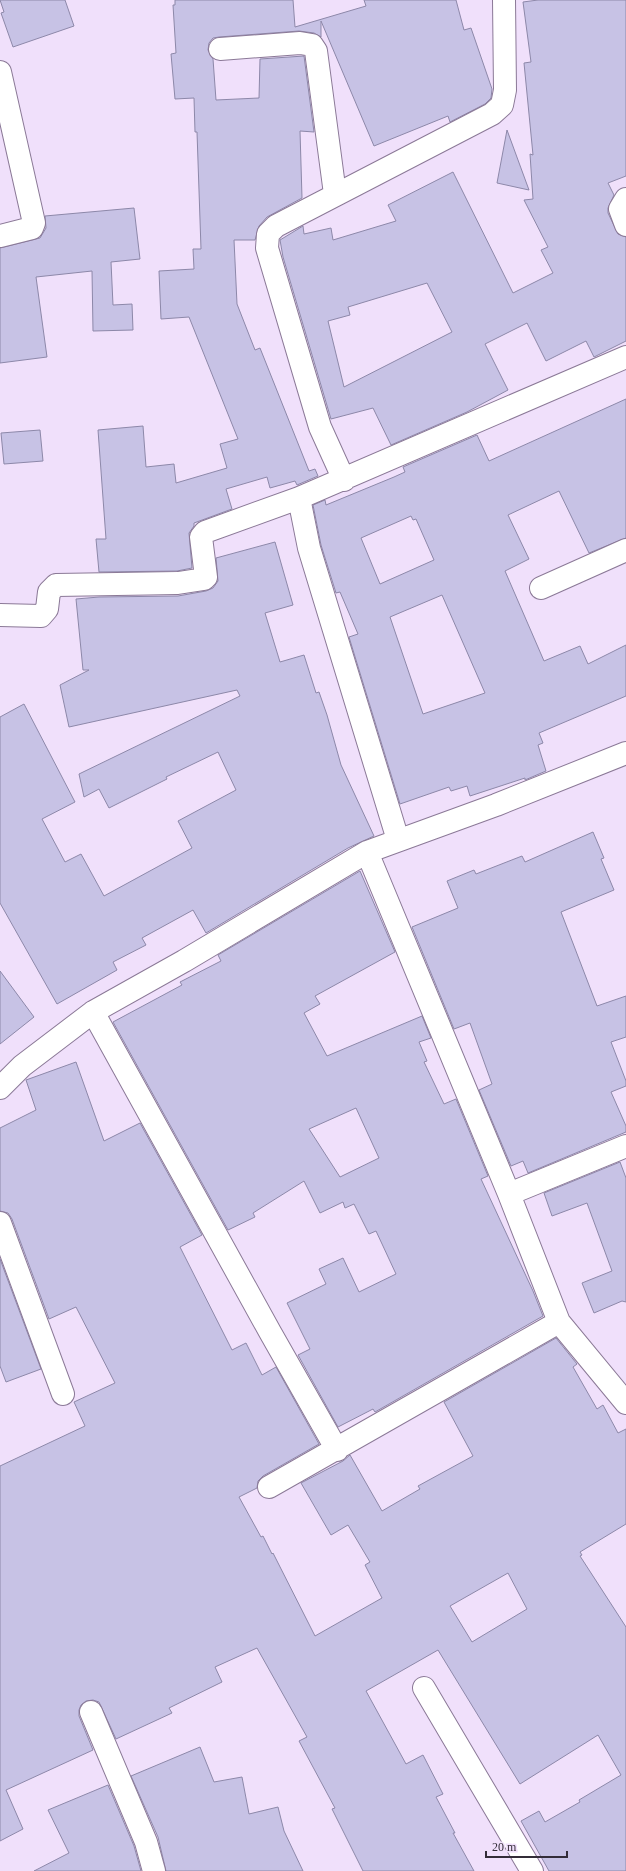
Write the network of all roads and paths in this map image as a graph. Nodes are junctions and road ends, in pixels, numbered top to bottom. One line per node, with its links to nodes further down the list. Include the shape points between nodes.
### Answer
1 (504, 0): 4 (street, via 505,90 502,105 492,114)
2 (220, 49): 4 (street, via 300,43 312,45 316,51)
3 (0, 72): 7 (street, via 34,223 32,228)
4 (335, 194): 9 (street, via 276,226 268,234 267,248 320,427)
5 (626, 200): 6 (street, via 620,209)
6 (626, 225)
7 (0, 236)
8 (626, 356): 9 (street)
9 (344, 480): 10 (street)
10 (299, 498): 13 (street, via 205,532 201,537 206,577 204,579 178,583 56,585 49,592 47,609 41,616); 15 (street, via 309,548)
11 (626, 550): 12 (street)
12 (541, 588)
13 (0, 615)
14 (626, 753): 15 (street, via 496,805)
15 (398, 840): 16 (street)
16 (367, 852): 17 (street); 20 (street)
17 (93, 1012): 18 (street, via 22,1066); 25 (street)
18 (0, 1088)
19 (626, 1146): 20 (street)
20 (509, 1194): 22 (street)
21 (0, 1223): 23 (street)
22 (559, 1322): 24 (street); 25 (street)
23 (63, 1394)
24 (626, 1402)
25 (338, 1450): 26 (street)
26 (270, 1487)
27 (424, 1688): 30 (street)
28 (91, 1712): 29 (street, via 146,1842)
29 (154, 1871)
30 (532, 1871)

